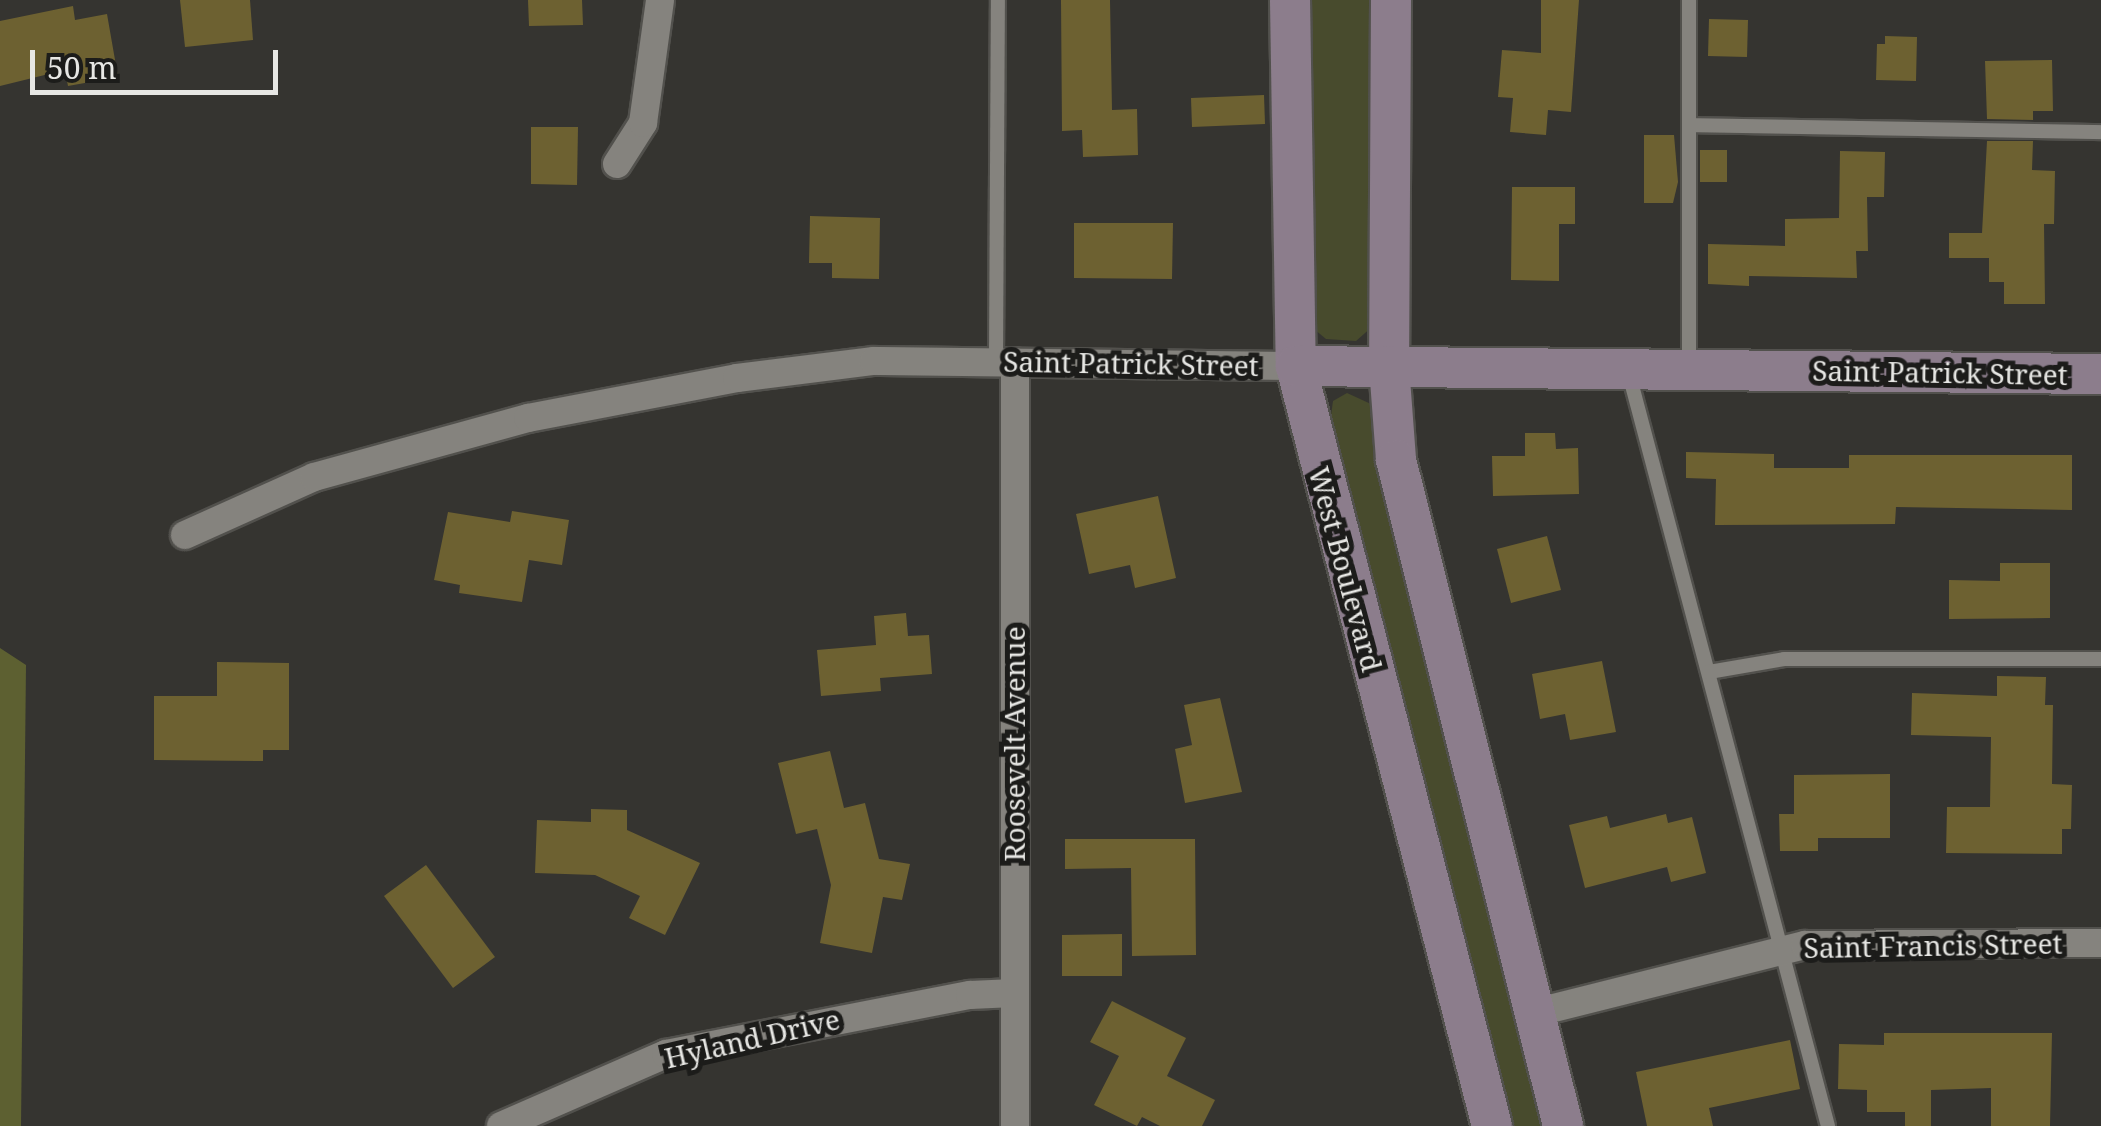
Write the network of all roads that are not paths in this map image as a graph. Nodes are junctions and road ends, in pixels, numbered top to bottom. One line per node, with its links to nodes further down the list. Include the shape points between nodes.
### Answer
1 (660, 0): 8 (street, via 643,123)
2 (998, 0): 9 (lane)
3 (1290, 0): 10 (street, West Boulevard)
4 (1391, 0): 11 (street)
5 (1689, 0): 6 (lane)
6 (1691, 125): 7 (lane); 13 (lane)
7 (2101, 132)
8 (618, 164)
9 (1005, 362): 10 (street, Saint Patrick Street); 15 (street, Saint Patrick Street, via 800,368 528,418 314,477); 20 (street, Roosevelt Avenue)
10 (1296, 366): 11 (street, Saint Patrick Street); 24 (street, West Boulevard)
11 (1389, 366): 12 (street, Saint Patrick Street); 21 (street, via 1402,501)
12 (1628, 368): 13 (street, Saint Patrick Street); 17 (lane)
13 (1688, 369): 14 (street, Saint Patrick Street)
14 (2101, 374)
15 (185, 535)
16 (2101, 660): 17 (lane, via 1784,659)
17 (1709, 672): 19 (lane)
18 (2101, 943): 19 (street, Saint Francis Street, via 1855,941)
19 (1781, 949): 21 (street, Saint Francis Street); 26 (lane)
20 (1014, 993): 22 (street, Hyland Drive, via 970,994 666,1054); 23 (street, Roosevelt Avenue)
21 (1534, 1013): 25 (street)
22 (502, 1126)
23 (1015, 1126)
24 (1492, 1126)
25 (1563, 1126)
26 (1828, 1126)

